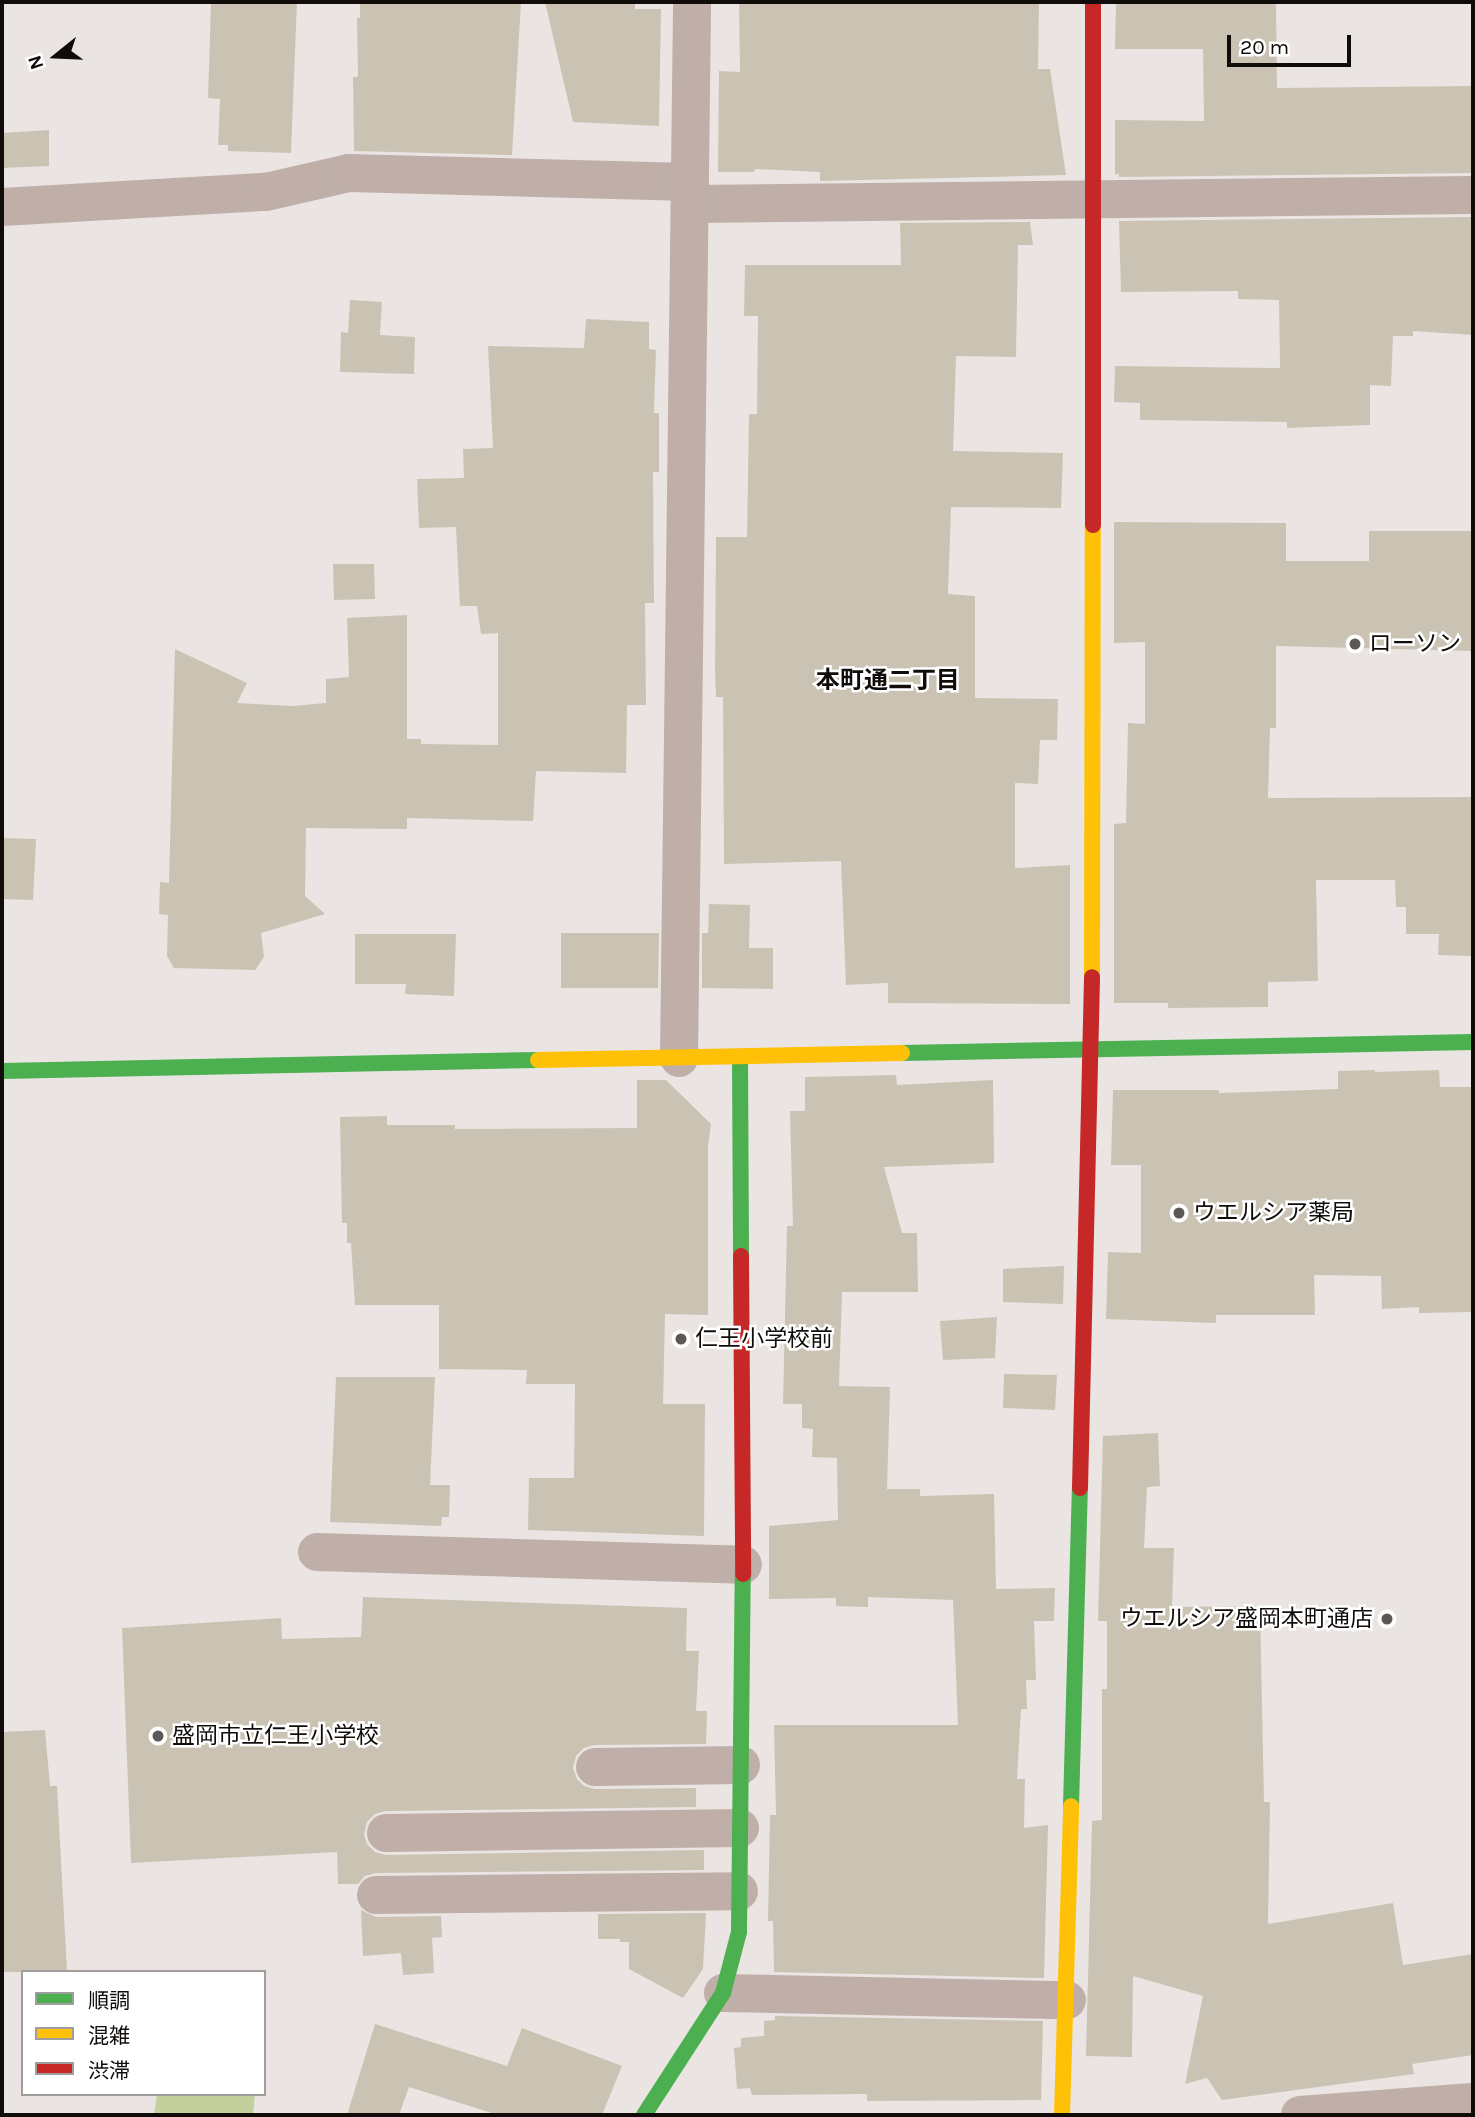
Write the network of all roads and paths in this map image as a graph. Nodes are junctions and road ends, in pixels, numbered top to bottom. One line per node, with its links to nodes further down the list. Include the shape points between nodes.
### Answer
1 (692, 2): 3 (street)
2 (1093, 2): 5 (street)
3 (691, 193): 5 (street); 6 (street, via 349,173 266,192); 10 (street)
4 (1473, 195): 5 (street)
5 (1091, 202): 8 (street)
6 (2, 207)
7 (1473, 1042): 8 (street)
8 (1091, 1050): 9 (street); 21 (street)
9 (740, 1057): 10 (street); 13 (street)
10 (679, 1058): 11 (street)
11 (2, 1070)
12 (317, 1552): 13 (street)
13 (743, 1565): 14 (street)
14 (741, 1765): 15 (street); 16 (street)
15 (595, 1767)
16 (740, 1828): 17 (street); 18 (street)
17 (386, 1833)
18 (739, 1891): 19 (street); 20 (street, via 738,1932)
19 (376, 1895)
20 (723, 1993): 21 (street); 23 (street)
21 (1066, 2000): 24 (street)
22 (1473, 2102): 25 (street)
23 (644, 2115)
24 (1062, 2115)
25 (1300, 2115)

